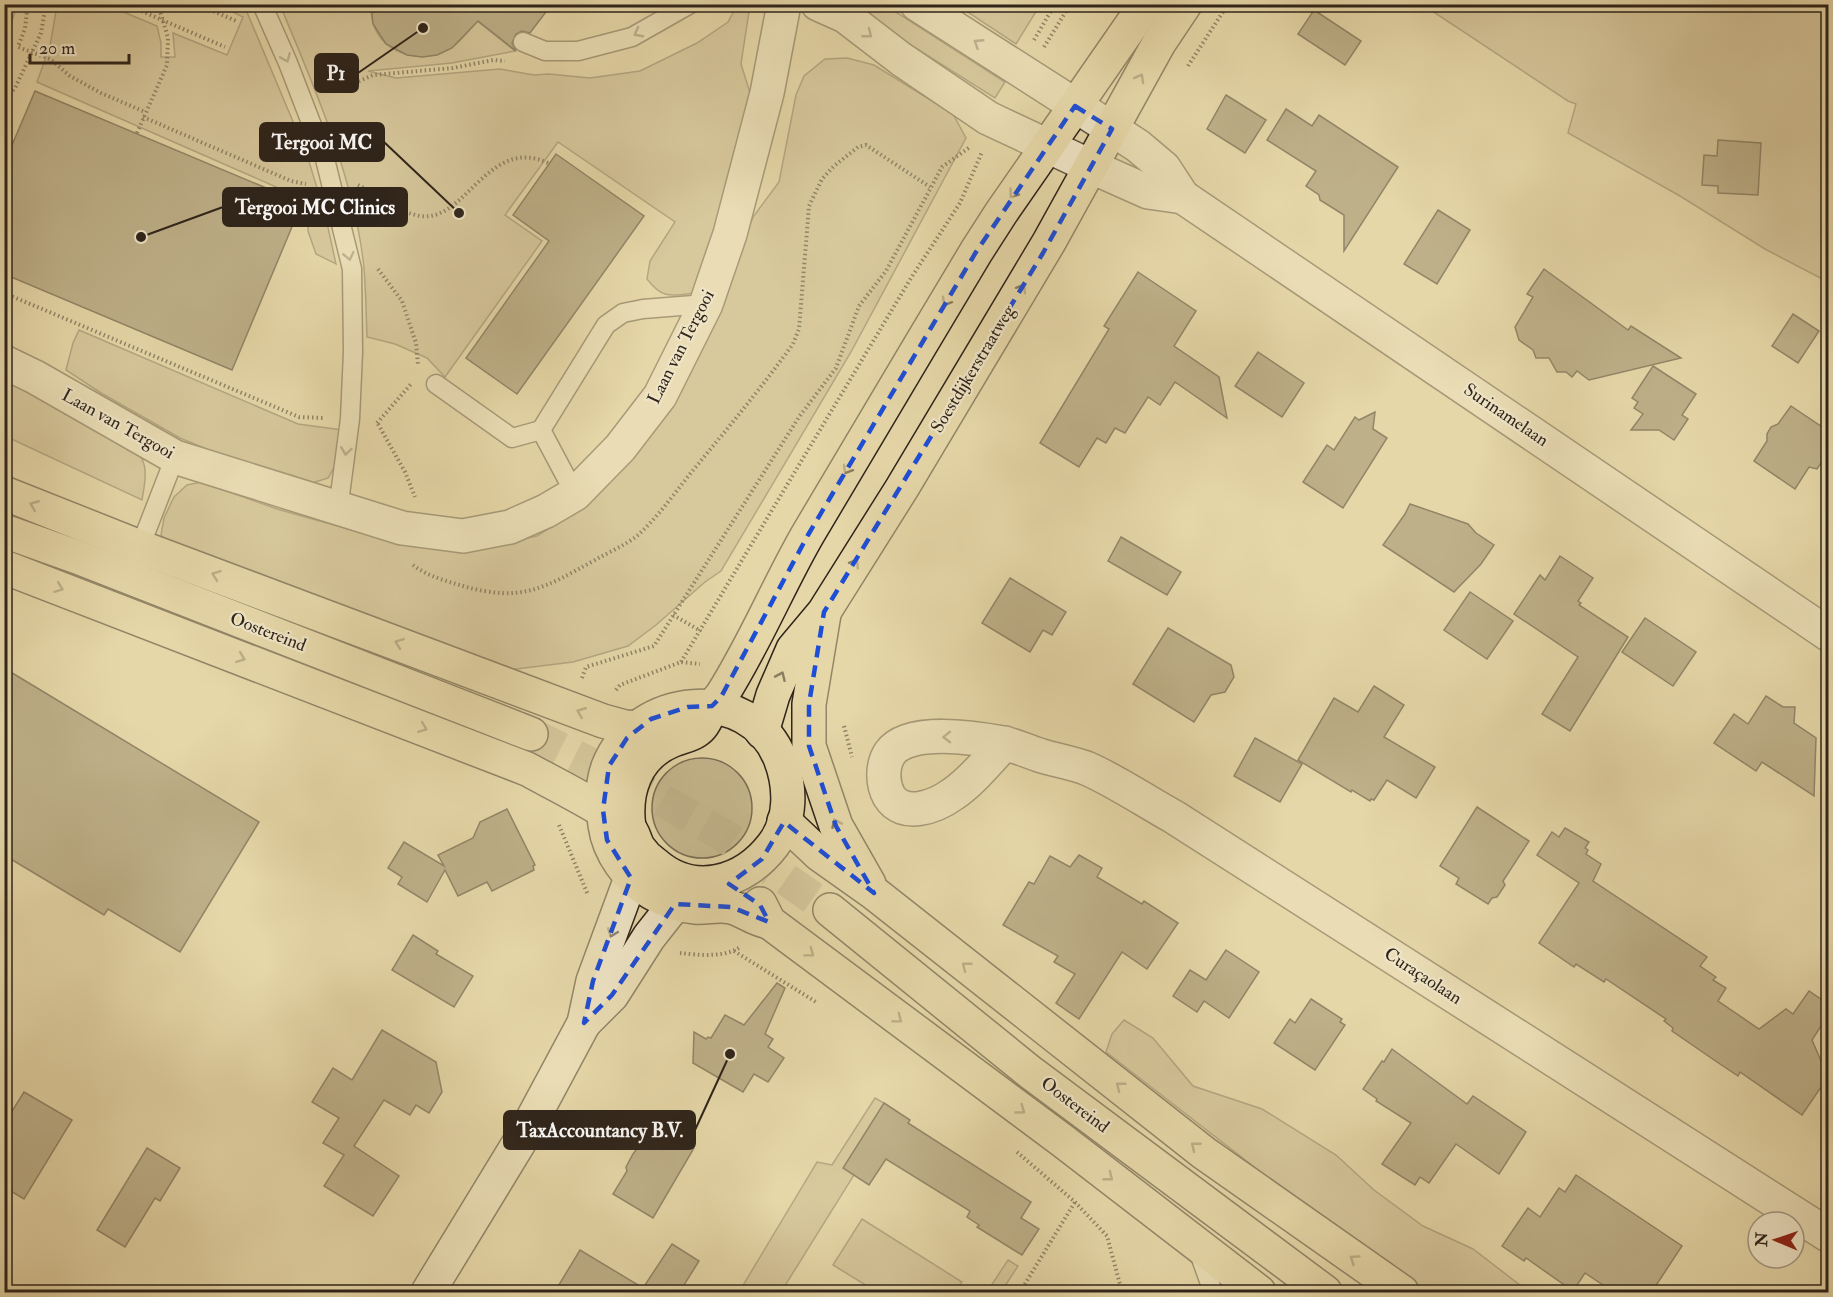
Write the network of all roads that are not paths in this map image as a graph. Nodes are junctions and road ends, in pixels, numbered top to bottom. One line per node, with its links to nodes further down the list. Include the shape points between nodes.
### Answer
1 (262, 4): 21 (lane, one-way to 21, via 325,159 352,268 350,419)
2 (690, 4): 8 (lane, one-way to 8, via 632,37 578,51 545,51)
3 (784, 4): 14 (street, Laan van Tergooi, via 733,224)
4 (818, 4): 11 (street, one-way to 11, via 845,16 993,121)
5 (917, 4): 9 (street, one-way to 5)
6 (1146, 4): 9 (main road)
7 (1185, 4): 10 (main road, Soestdijkerstraatweg, one-way to 7)
8 (523, 42)
9 (1075, 105): 10 (street, Surinamelaan); 11 (main road)
10 (1112, 129): 12 (main road, Soestdijkerstraatweg); 13 (street, Surinamelaan, via 1164,168)
11 (1047, 146): 12 (street, Surinamelaan); 27 (main road, one-way to 27, via 976,252 808,535 721,697)
12 (1092, 167): 13 (street, Surinamelaan, via 1148,192); 25 (main road, Soestdijkerstraatweg, one-way to 12)
13 (1183, 197): 26 (street, Surinamelaan)
14 (706, 304): 17 (lane, via 623,313 606,325); 20 (street, Laan van Tergooi, via 660,396 620,448)
15 (4, 362): 18 (street, Laan van Tergooi)
16 (436, 384): 17 (lane, via 512,438)
17 (541, 430): 20 (lane)
18 (175, 457): 21 (street, Laan van Tergooi); 23 (lane)
19 (4, 493): 23 (main road, one-way to 19)
20 (575, 494): 21 (street, Laan van Tergooi, via 510,527 463,536 402,528)
21 (338, 510)
22 (4, 531): 30 (main road, Oostereind)
23 (140, 547): 28 (main road, one-way to 23, via 603,721)
24 (4, 567): 32 (main road, one-way to 32, via 527,768)
25 (824, 612): 29 (main road, Soestdijkerstraatweg, one-way to 25, via 793,649); 36 (main road, one-way to 25, via 836,826 809,746 809,704)
26 (1828, 634)
27 (712, 706): 28 (main road, via 665,713); 29 (main road, via 744,717); 32 (main road, via 696,731 658,748 639,767 627,811)
28 (637, 728): 32 (main road, via 619,748 603,787)
29 (762, 732): 33 (main road, via 777,751 786,773 789,798)
30 (531, 734)
31 (1005, 743): 39 (street, Curaçaolaan, via 1086,768 1174,817)
32 (616, 819): 34 (main road, via 607,840); 35 (main road, via 654,864)
33 (784, 822): 35 (main road, via 762,859); 36 (main road, via 819,854)
34 (631, 878): 35 (main road, via 651,893); 38 (street, one-way to 38, via 593,981)
35 (703, 893): 38 (street, via 649,937 612,995); 40 (main road, one-way to 40, via 769,922)
36 (874, 893): 45 (main road, one-way to 36, via 1204,1153)
37 (830, 910): 44 (main road, Oostereind, via 1030,1072)
38 (584, 1023): 41 (street, via 525,1133)
39 (1828, 1235)
40 (1197, 1246): 42 (lane); 43 (main road)
41 (428, 1293)
42 (1213, 1293)
43 (1258, 1293)
44 (1325, 1293)
45 (1402, 1293)

